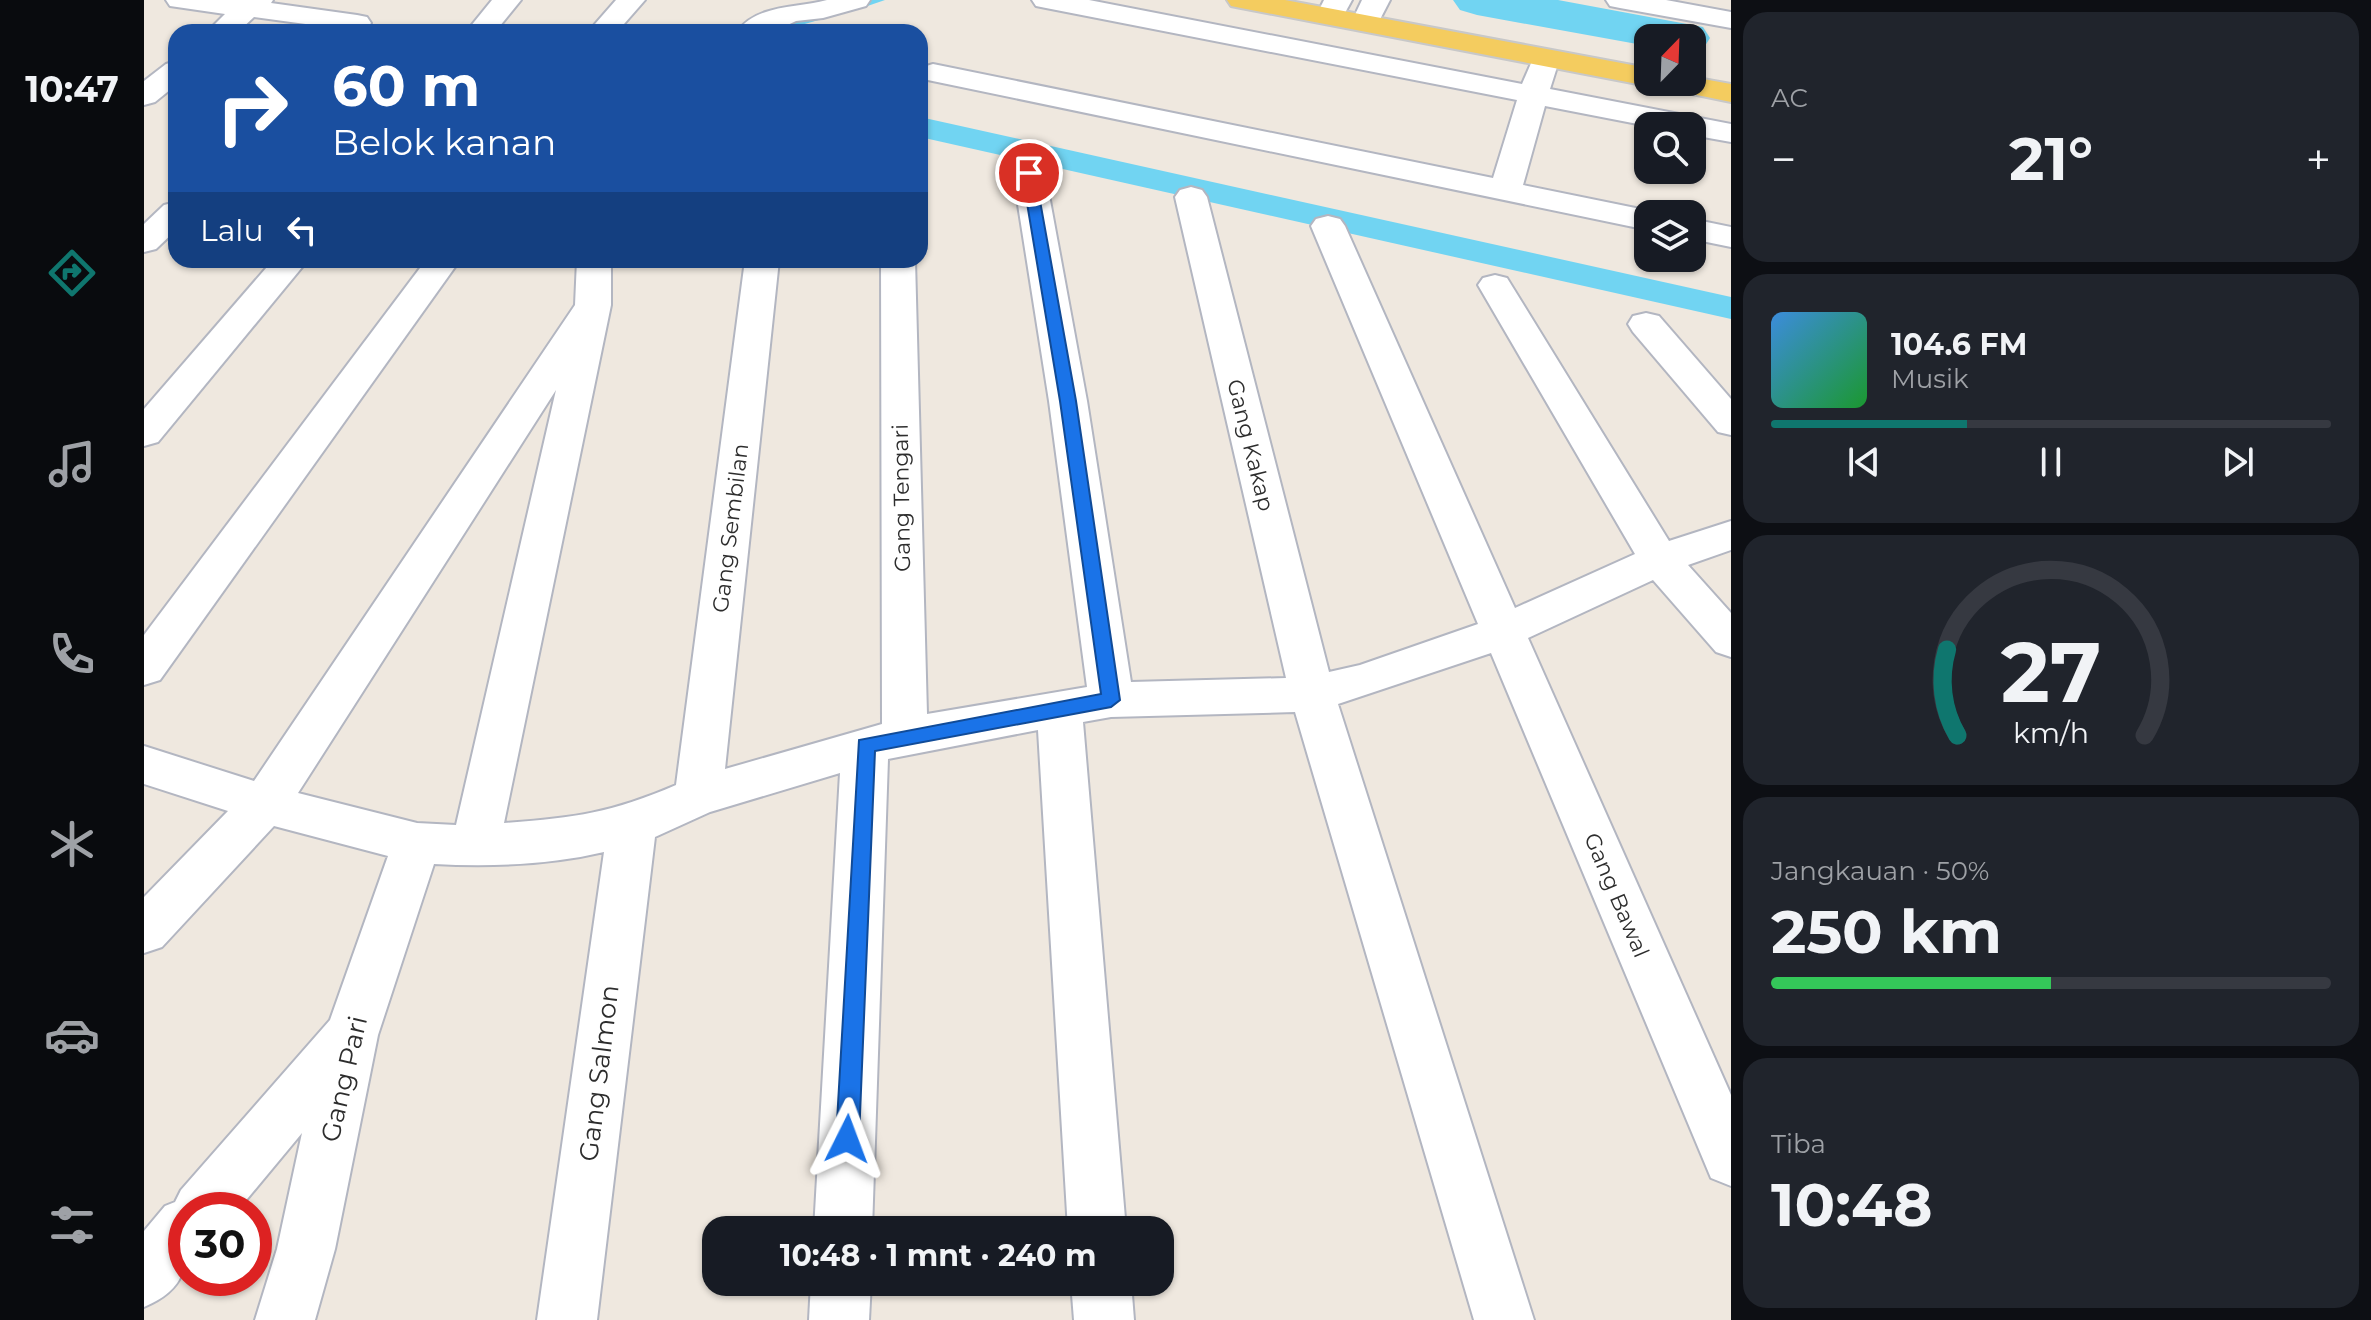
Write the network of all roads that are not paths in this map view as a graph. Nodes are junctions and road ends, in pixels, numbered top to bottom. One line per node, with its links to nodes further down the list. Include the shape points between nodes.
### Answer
1 (180, 0): 7 (street)
2 (507, 0): 14 (street)
3 (631, 0): 15 (street)
4 (1046, 0): 25 (street)
5 (1241, 0): 8 (main road)
6 (1620, 0): 11 (street)
7 (254, 4): 12 (street); 13 (street)
8 (1334, 8): 9 (main road)
9 (1370, 11): 17 (main road)
10 (839, 13): 16 (street, via 790,13)
11 (1731, 20)
12 (359, 21)
13 (230, 24)
14 (487, 24)
15 (609, 24)
16 (767, 24)
17 (1545, 58): 21 (main road); 25 (street)
18 (144, 64): 19 (street)
19 (168, 68)
20 (933, 73): 29 (street)
21 (1634, 74)
22 (168, 76): 26 (street)
23 (1706, 88): 24 (main road)
24 (1731, 93)
25 (1533, 95): 27 (street); 29 (street)
26 (144, 96)
27 (1731, 133)
28 (1029, 173): 55 (street)
29 (1505, 191): 33 (street)
30 (1191, 197): 54 (street, Gang Kakap)
31 (144, 199): 32 (street)
32 (168, 203)
33 (1634, 217)
34 (168, 220): 38 (street)
35 (1328, 226): 51 (street, Gang Bawal)
36 (1706, 232): 37 (street)
37 (1731, 237)
38 (144, 242)
39 (284, 268): 48 (street)
40 (437, 268): 53 (street)
41 (594, 268): 45 (street)
42 (761, 268): 59 (street, Gang Sembilan)
43 (898, 268): 57 (street, Gang Tengari)
44 (1495, 285): 50 (street)
45 (593, 305): 60 (street); 63 (street)
46 (1646, 324): 47 (street)
47 (1731, 423)
48 (144, 433)
49 (1731, 535): 50 (street)
50 (1659, 560): 51 (street); 52 (street)
51 (1502, 632): 54 (street, via 1364,681); 66 (street, Gang Bawal)
52 (1731, 641)
53 (144, 668)
54 (1312, 693): 55 (street); 78 (street, Gang Kakap)
55 (1111, 700): 56 (street)
56 (1059, 707): 57 (street); 69 (street)
57 (885, 741): 59 (street); 68 (street, Gang Tengari)
58 (144, 765): 60 (street)
59 (698, 796): 61 (street)
60 (265, 804): 62 (street); 64 (street)
61 (632, 825): 63 (street, via 577,838); 75 (street, Gang Salmon)
62 (417, 843): 63 (street); 65 (street, Gang Pari)
63 (475, 846)
64 (144, 931)
65 (351, 1035): 67 (street); 74 (street, Gang Pari, via 306,1249)
66 (1731, 1159)
67 (216, 1192)
68 (844, 1216)
69 (1096, 1216)
70 (168, 1248): 71 (street)
71 (144, 1277)
72 (840, 1296): 76 (street)
73 (1102, 1296): 77 (street)
74 (285, 1320)
75 (567, 1320)
76 (839, 1320)
77 (1104, 1320)
78 (1504, 1320)

